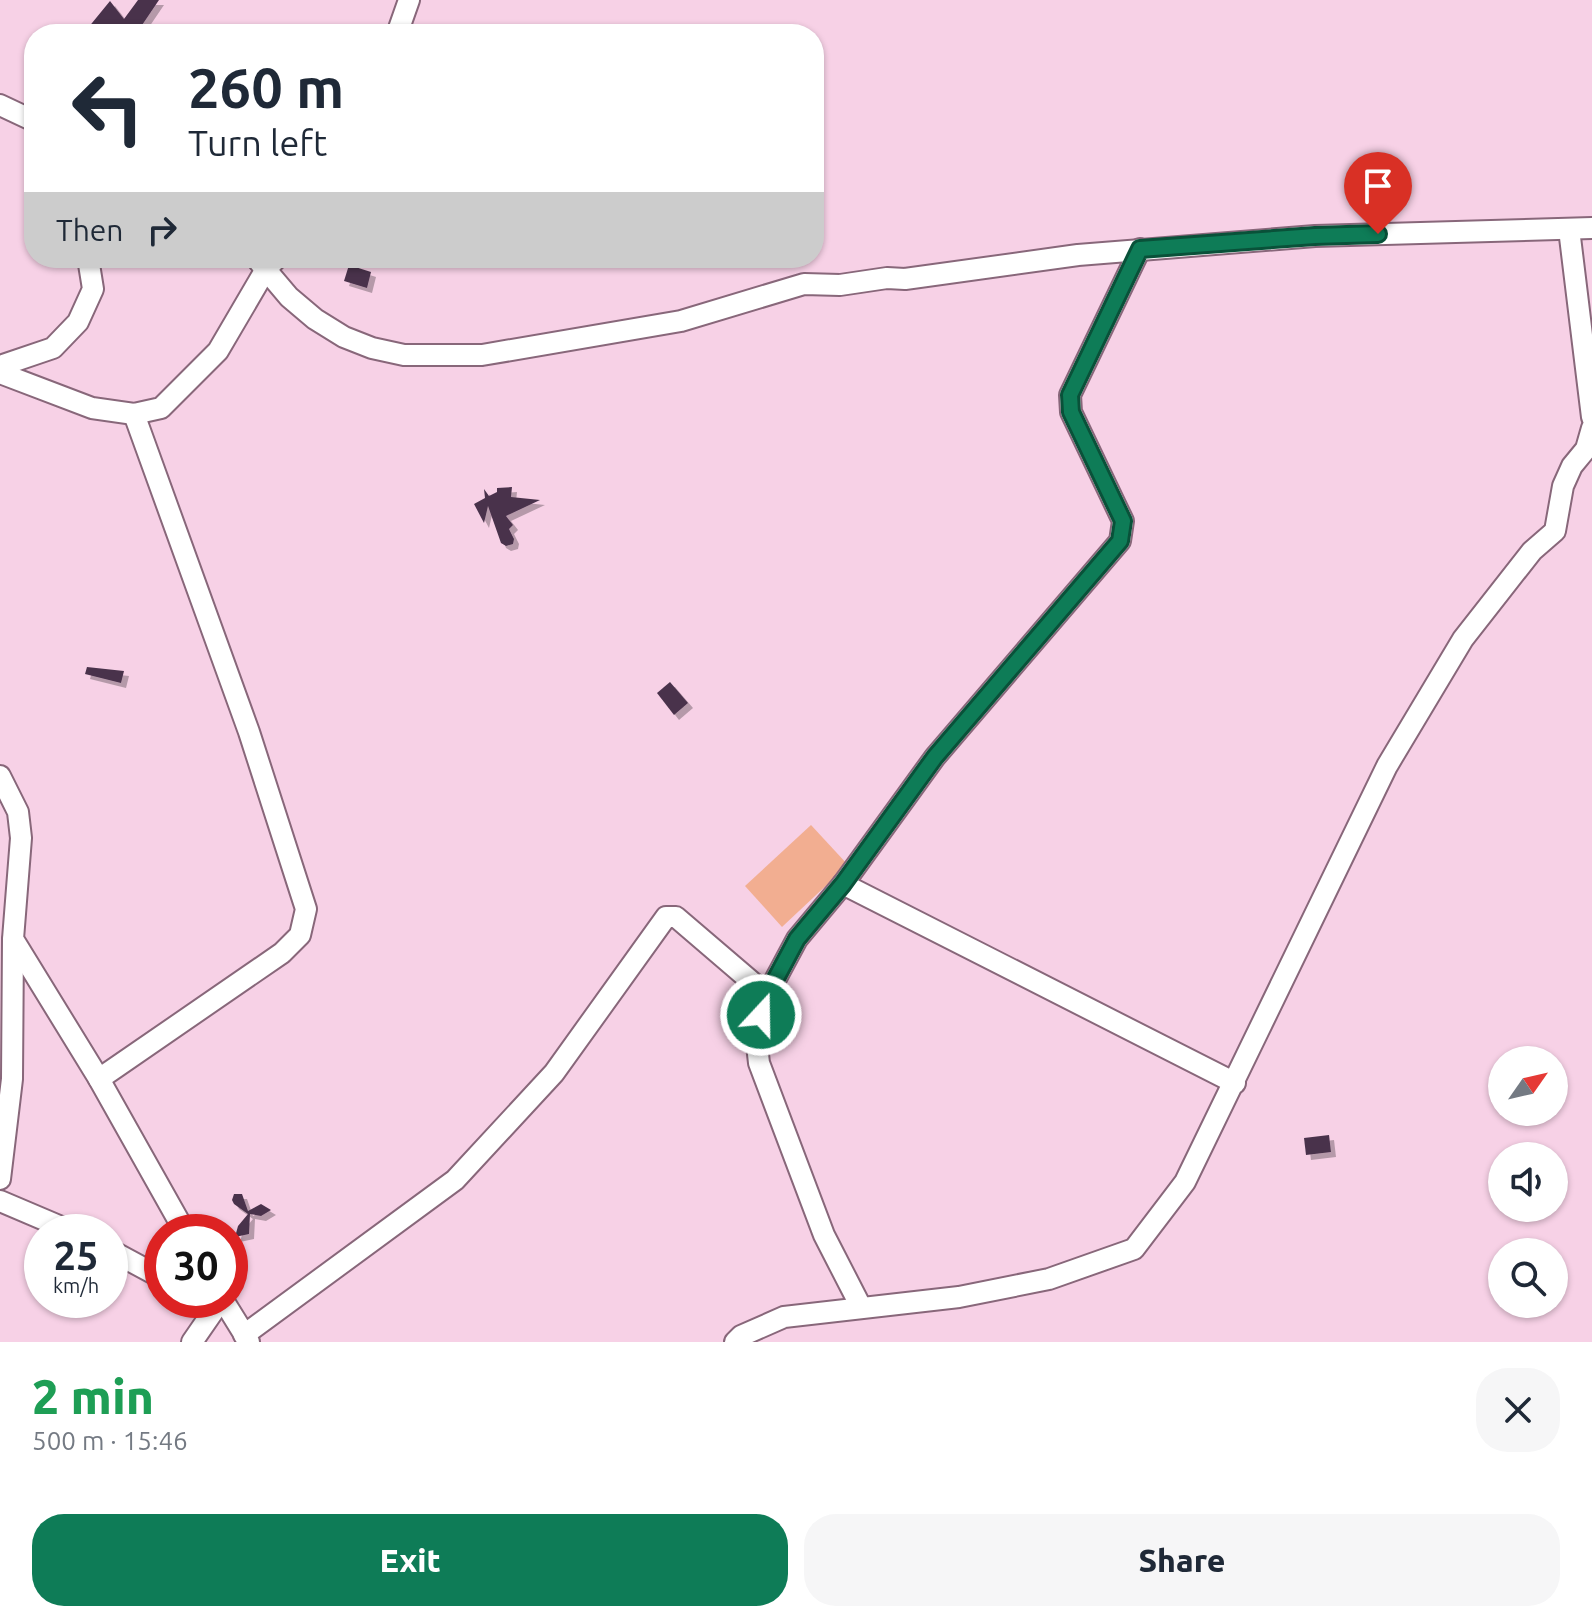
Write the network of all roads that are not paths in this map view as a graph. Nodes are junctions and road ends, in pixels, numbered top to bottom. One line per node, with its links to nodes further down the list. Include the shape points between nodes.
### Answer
1 (409, 0): 2 (street)
2 (401, 24)
3 (0, 105): 4 (street)
4 (24, 116)
5 (1592, 228): 6 (street)
6 (1569, 229): 7 (street, via 1315,236); 14 (street)
7 (1140, 249): 10 (street, via 905,279 804,284 681,321 482,355 404,355 344,337 289,297); 17 (street, via 1070,395 1071,412 1123,521 1120,541 935,757)
8 (90, 268): 11 (street, via 93,289 78,322 53,348)
9 (263, 268): 13 (street, via 218,351 161,408)
10 (270, 268)
11 (0, 366)
12 (0, 373): 13 (street, via 92,408)
13 (134, 414): 20 (street, via 249,732 306,909 300,935 282,953)
14 (1592, 417)
15 (1592, 428): 21 (street, via 1586,449 1563,486 1555,531 1532,551 1463,639 1387,766)
16 (0, 776): 18 (street, via 18,812 21,838)
17 (843, 884): 19 (street, via 797,939); 21 (street)
18 (6, 935): 20 (street); 22 (street, via 12,1079)
19 (767, 995): 26 (street, via 756,1036 759,1063 824,1235); 29 (street, via 676,917 666,917 554,1073 455,1180)
20 (99, 1079): 25 (street)
21 (1235, 1083): 26 (street, via 1185,1182 1134,1249 1049,1279 959,1297)
22 (0, 1179)
23 (0, 1201): 24 (street)
24 (31, 1214)
25 (175, 1214)
26 (861, 1307): 31 (street, via 784,1317)
27 (206, 1318): 30 (street)
28 (229, 1318): 29 (street)
29 (246, 1338)
30 (192, 1342)
31 (735, 1342)

